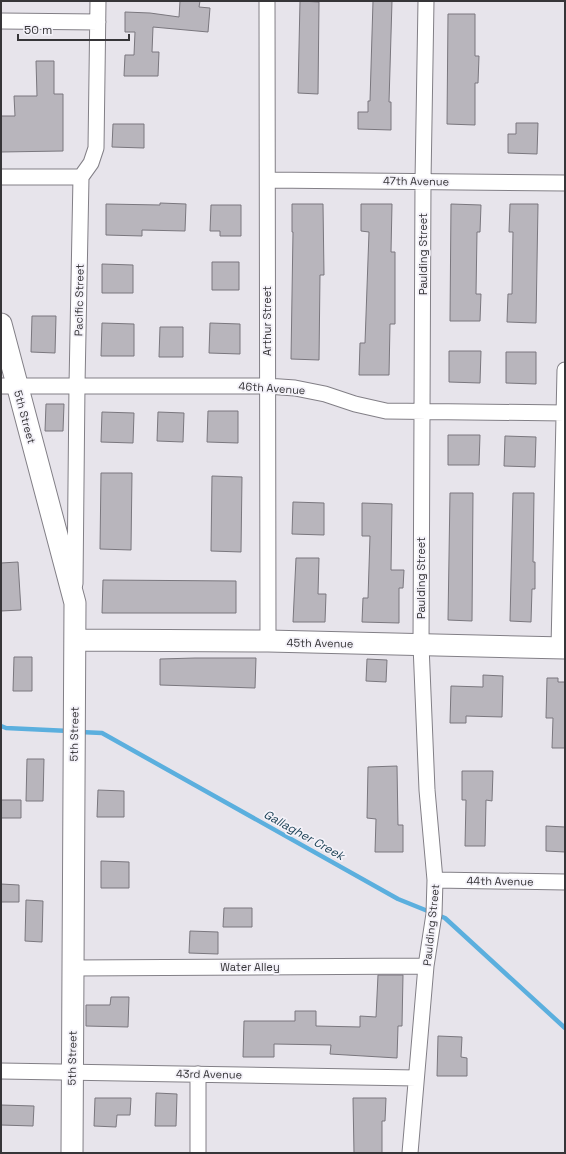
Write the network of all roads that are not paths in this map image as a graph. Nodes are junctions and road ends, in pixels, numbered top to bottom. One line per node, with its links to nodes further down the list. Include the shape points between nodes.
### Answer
1 (98, 1): 5 (street, Pacific Street)
2 (266, 1): 8 (street, Arthur Street)
3 (426, 1): 9 (street, Paulding Street)
4 (1, 21): 5 (street)
5 (98, 22): 7 (street, Pacific Street, via 96,148)
6 (1, 177): 7 (street)
7 (81, 178): 13 (street, Pacific Street)
8 (268, 180): 9 (street, 47th Avenue); 15 (street, Arthur Street)
9 (423, 181): 10 (street, 47th Avenue); 16 (street, Paulding Street)
10 (565, 183)
11 (1, 324): 14 (street, 5th Street)
12 (565, 370): 17 (street)
13 (77, 385): 14 (street, 46th Avenue); 15 (street, 46th Avenue); 18 (street, Pacific Street)
14 (9, 386): 18 (street, 5th Street)
15 (266, 386): 16 (street, 46th Avenue, via 325,394 386,411); 20 (street, Arthur Street)
16 (422, 412): 17 (street, 46th Avenue); 21 (street, Paulding Street)
17 (565, 413): 22 (street)
18 (75, 603): 19 (street, 5th Street)
19 (76, 640): 20 (street, 45th Avenue); 26 (street, 5th Street)
20 (268, 642): 21 (street, 45th Avenue)
21 (421, 645): 22 (street, 45th Avenue); 23 (street, Paulding Street, via 427,790)
22 (562, 648)
23 (435, 880): 24 (street, 44th Avenue); 25 (street, Paulding Street)
24 (565, 882)
25 (426, 966): 26 (street, Water Alley); 30 (street, Paulding Street)
26 (74, 968): 28 (street, 5th Street)
27 (1, 1071): 28 (street, 43rd Avenue)
28 (72, 1073): 29 (street, 43rd Avenue); 31 (street, 5th Street)
29 (198, 1074): 30 (street, 43rd Avenue); 32 (street)
30 (416, 1078): 33 (street, Paulding Street)
31 (72, 1153)
32 (198, 1153)
33 (410, 1153)

